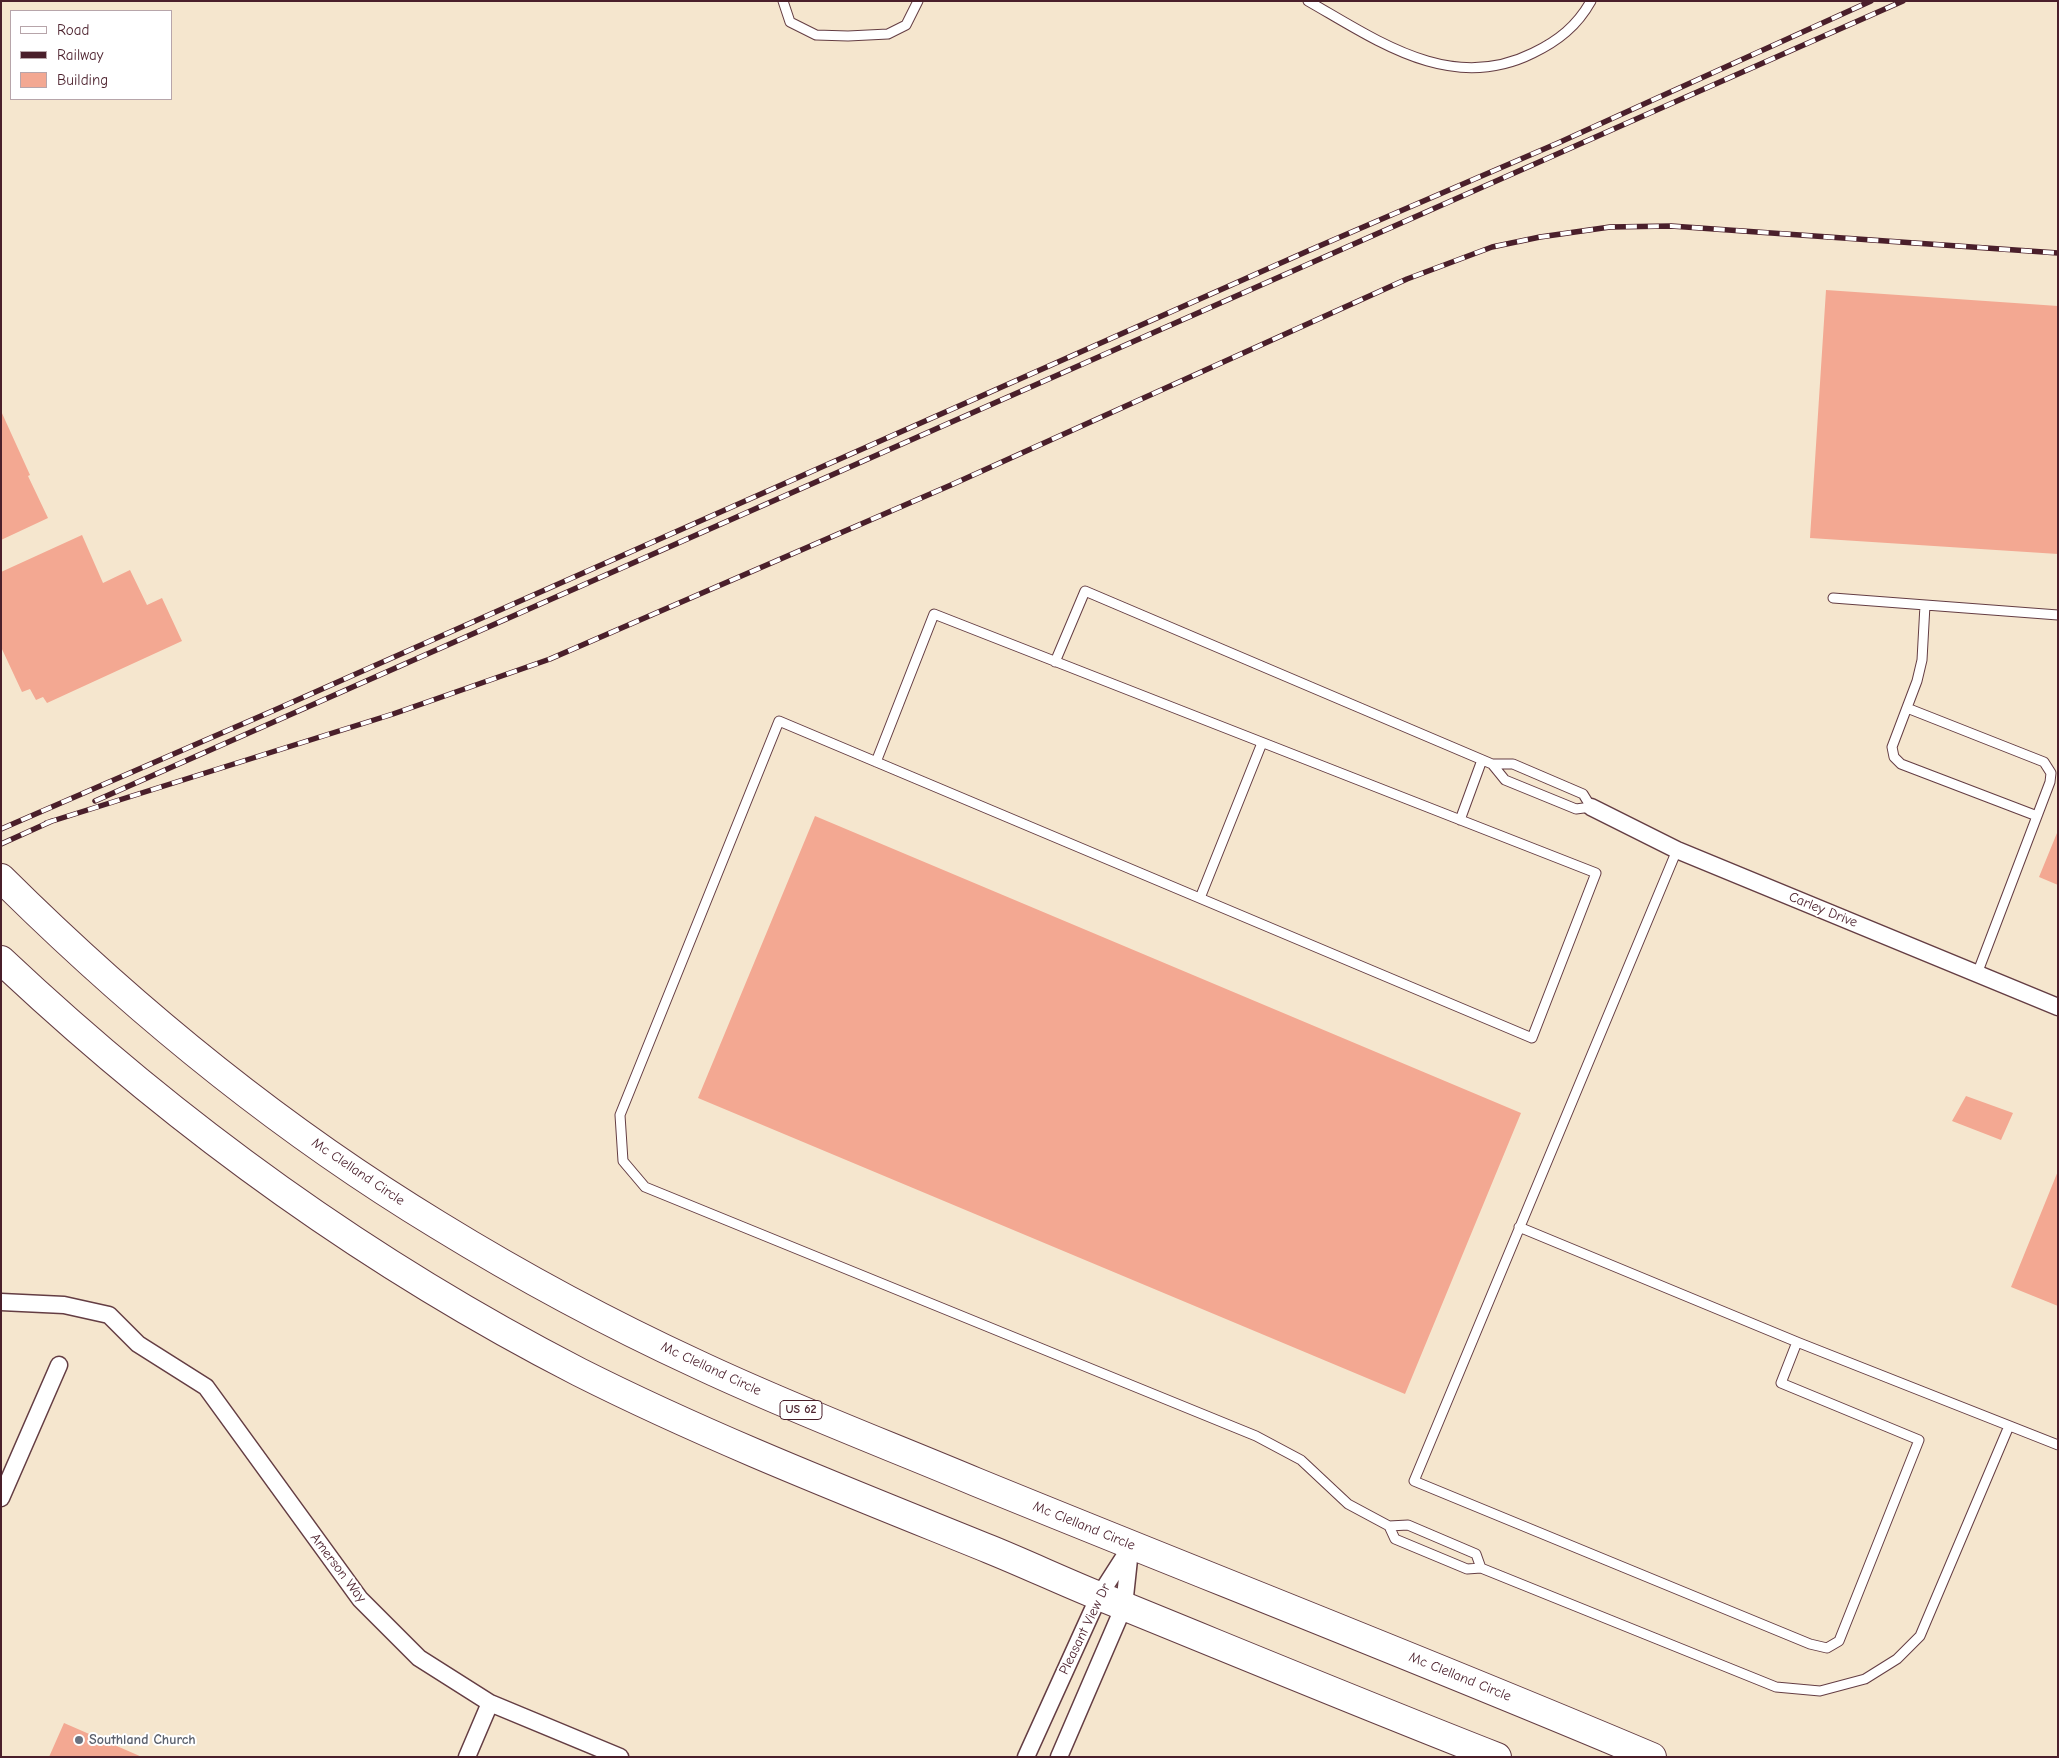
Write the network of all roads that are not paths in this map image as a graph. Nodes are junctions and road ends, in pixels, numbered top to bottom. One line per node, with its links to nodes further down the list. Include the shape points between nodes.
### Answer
1 (783, 1): 2 (lane, via 790,22 816,35 848,36 888,34 906,26)
2 (918, 1)
3 (1308, 1): 4 (lane, via 1392,49 1428,63 1464,68 1496,66 1523,58 1556,42 1581,18)
4 (1591, 1)
5 (1834, 598): 6 (lane)
6 (1925, 605): 7 (lane); 9 (lane, via 1922,660)
7 (2058, 615)
8 (1055, 662): 10 (lane); 11 (lane, via 1085,591); 12 (lane, via 934,614)
9 (1907, 708): 15 (lane, via 2044,762 2051,773 2050,782); 15 (lane, via 1892,748 1894,757 1901,764)
10 (1262, 743): 16 (lane); 19 (lane)
11 (1482, 760): 13 (lane); 16 (lane)
12 (876, 762): 19 (lane); 30 (lane, via 779,721 620,1115 623,1161 646,1186 1256,1436 1301,1460 1348,1504)
13 (1492, 764): 14 (lane, via 1513,764 1583,794); 14 (lane, via 1505,780 1576,809)
14 (1591, 807): 17 (street, Carley Drive)
15 (2037, 816): 21 (lane)
16 (1460, 820): 19 (lane, via 1596,873 1532,1038)
17 (1677, 850): 21 (street, Carley Drive); 23 (lane)
18 (1, 878): 31 (highway, Mc Clelland Circle / US 62, via 160,1024 282,1121 374,1184 496,1260 695,1363 805,1412)
19 (1200, 898)
20 (1, 960): 33 (highway, via 107,1056 240,1162 313,1214 467,1310 580,1372 686,1422)
21 (1977, 974): 22 (street, Carley Drive)
22 (2058, 1007)
23 (1519, 1228): 25 (lane); 25 (lane, via 1414,1481 1795,1638 1827,1648 1839,1641 1919,1440 1781,1383)
24 (1, 1302): 35 (street, Amerson Way, via 64,1305 108,1315 138,1344 206,1387 360,1599 419,1658)
25 (1797, 1342): 27 (lane)
26 (59, 1365): 29 (street)
27 (2009, 1426): 28 (lane); 32 (lane, via 1920,1636 1897,1660 1865,1679 1820,1691 1776,1687)
28 (2058, 1445)
29 (1, 1498)
30 (1389, 1526): 32 (lane, via 1395,1539 1467,1569); 32 (lane, via 1408,1525 1476,1554)
31 (1131, 1546): 33 (street, Pleasant View Dr); 34 (street, Pleasant View Dr); 41 (highway, Mc Clelland Circle / US 62)
32 (1482, 1568)
33 (1099, 1596): 34 (highway); 38 (street, Pleasant View Dr)
34 (1124, 1606): 39 (street, Pleasant View Dr); 40 (highway)
35 (490, 1703): 36 (street); 37 (street, Amerson Way)
36 (468, 1757)
37 (620, 1757)
38 (1026, 1757)
39 (1059, 1757)
40 (1497, 1757)
41 (1652, 1757)

